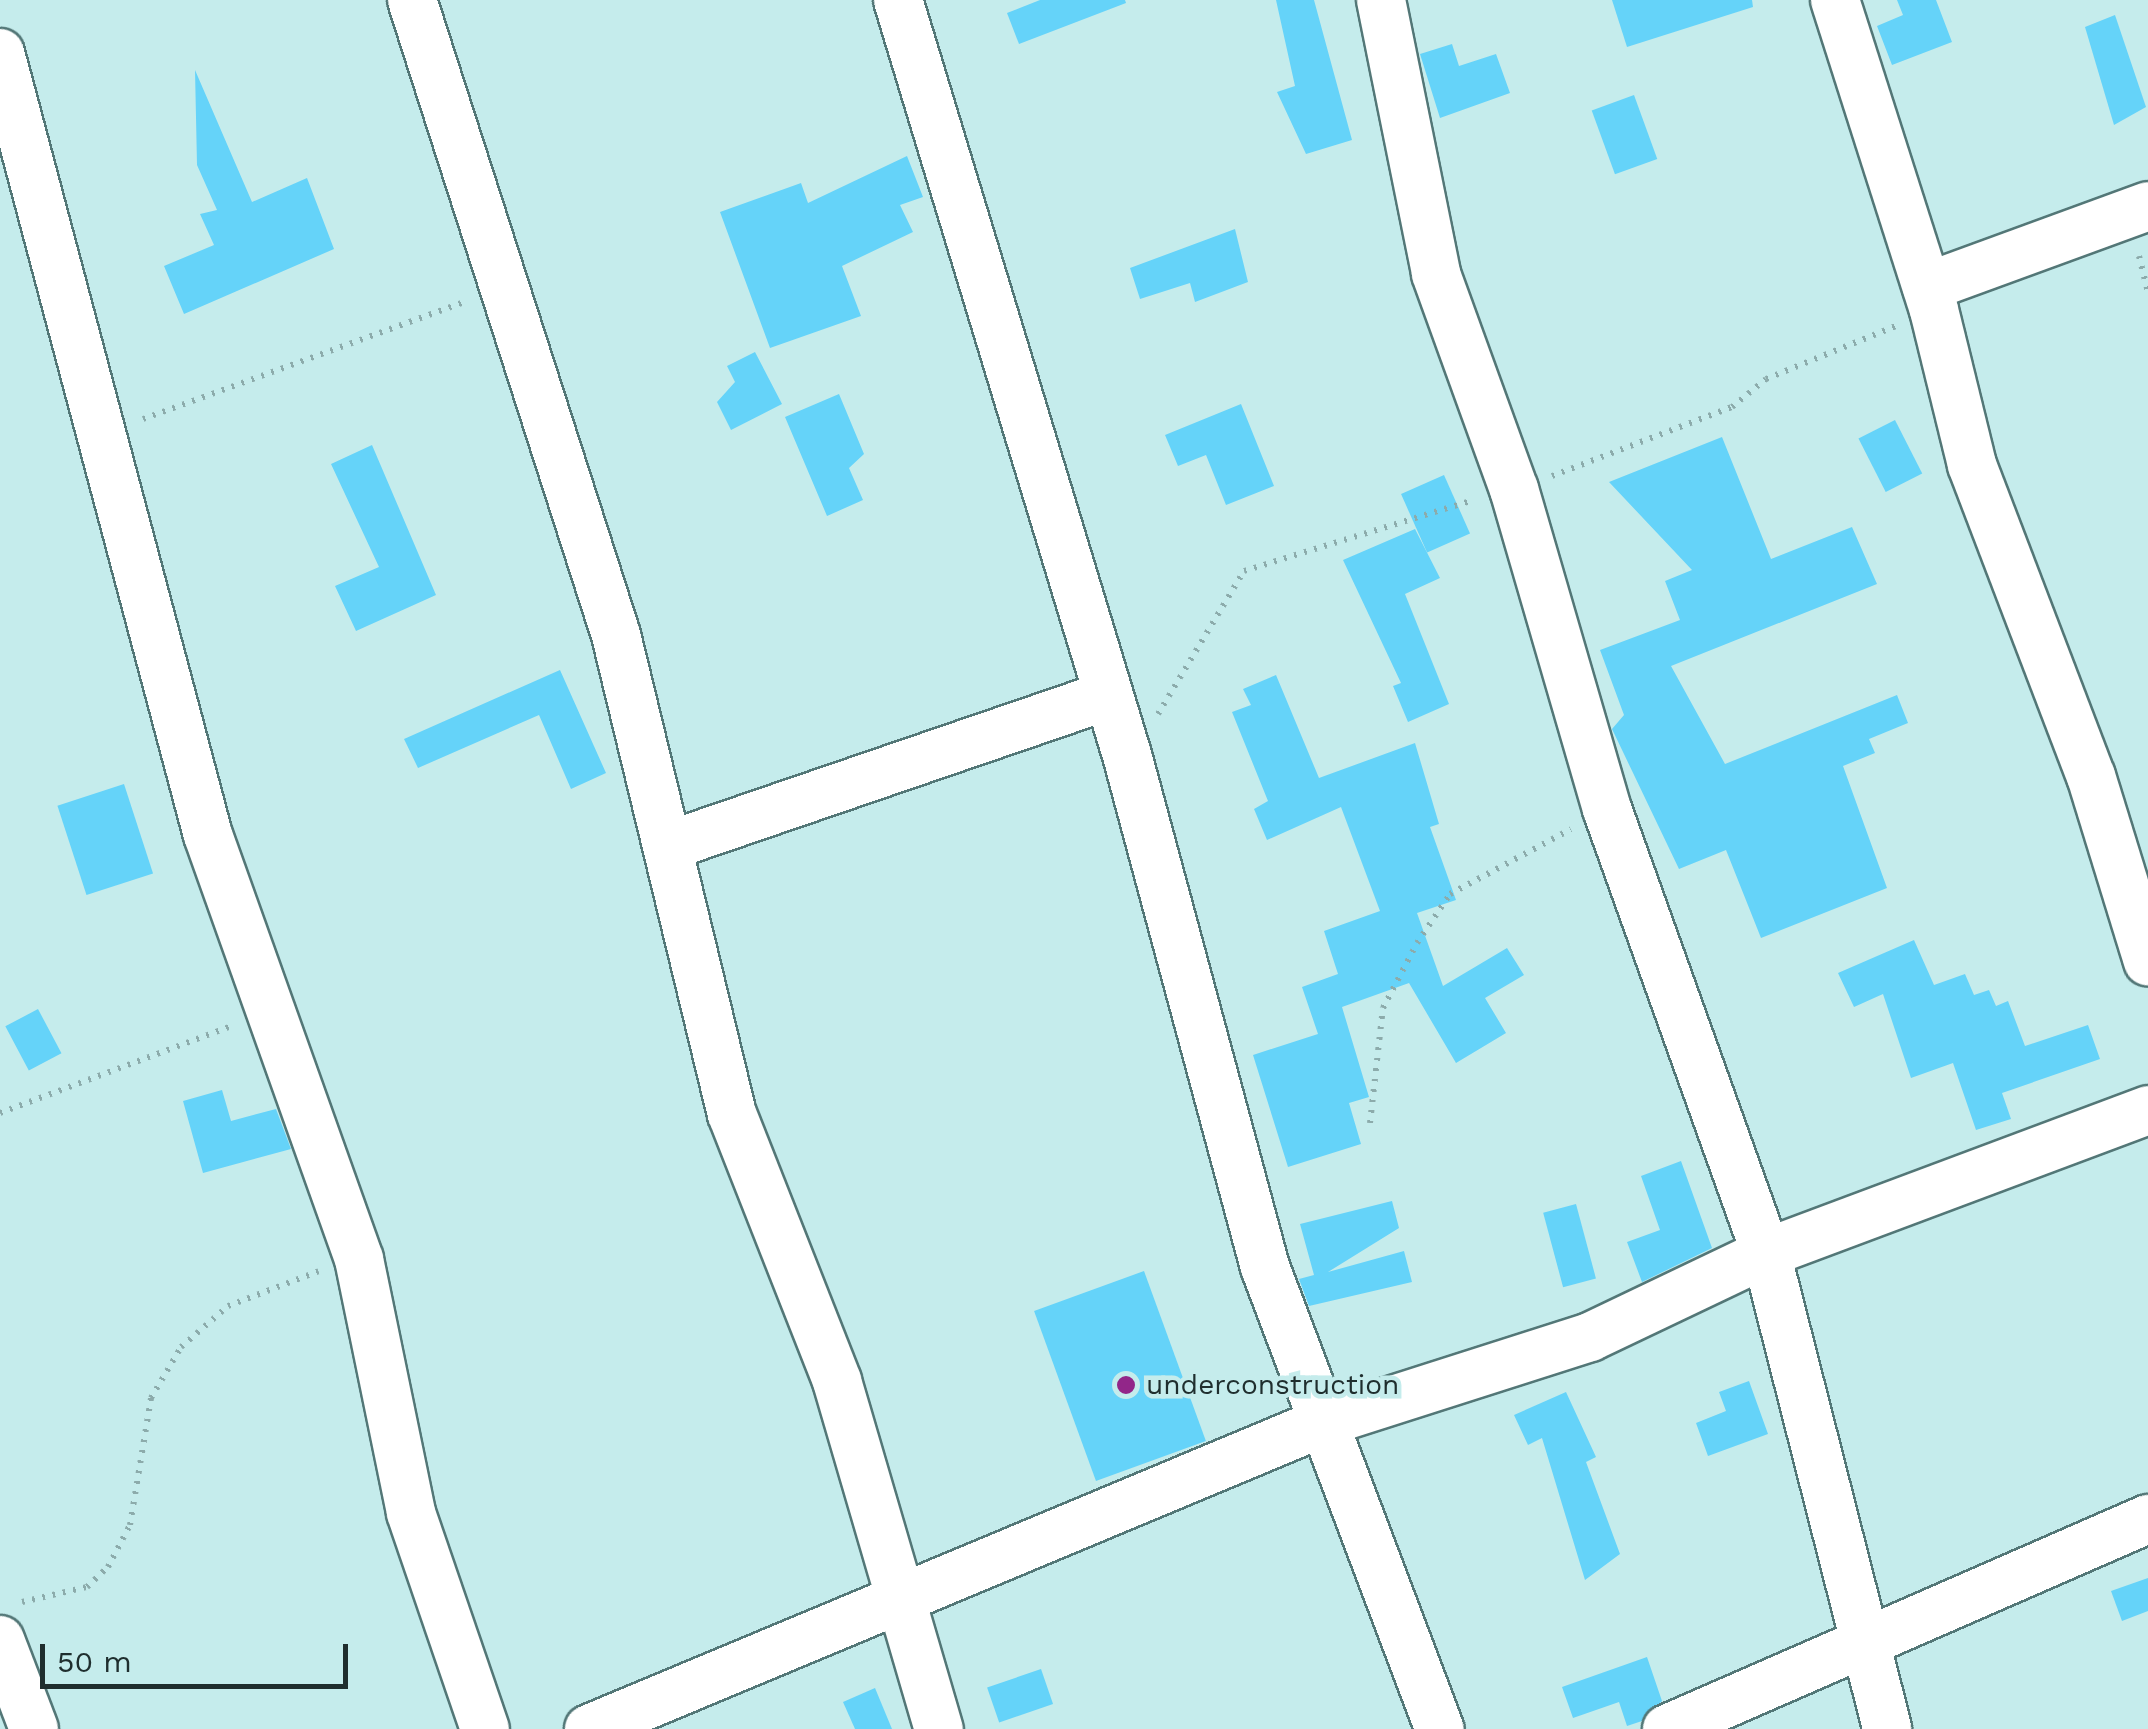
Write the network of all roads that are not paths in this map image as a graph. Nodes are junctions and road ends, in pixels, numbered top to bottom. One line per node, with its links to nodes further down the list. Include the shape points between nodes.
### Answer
1 (412, 0): 9 (street, via 616,635)
2 (898, 0): 8 (street)
3 (1381, 0): 12 (street, via 1436,274 1514,488 1607,809)
4 (1835, 0): 7 (street)
5 (0, 53): 19 (street, via 106,432 198,804 359,1260 411,1513)
6 (2148, 206): 7 (street)
7 (1931, 298): 10 (street, via 1972,465 2091,776)
8 (1108, 694): 9 (street); 13 (street, via 1251,1221)
9 (668, 846): 15 (street, via 732,1114 837,1381)
10 (2148, 961)
11 (2148, 1110): 12 (street)
12 (1766, 1253): 13 (street, via 1590,1337); 17 (street)
13 (1324, 1422): 15 (street); 22 (street)
14 (2148, 1519): 17 (street, via 1969,1590)
15 (902, 1591): 20 (street); 21 (street)
16 (0, 1640): 18 (street)
17 (1865, 1644): 23 (street); 24 (street)
18 (34, 1729)
19 (485, 1729)
20 (589, 1729)
21 (938, 1729)
22 (1440, 1729)
23 (1667, 1729)
24 (1887, 1729)

